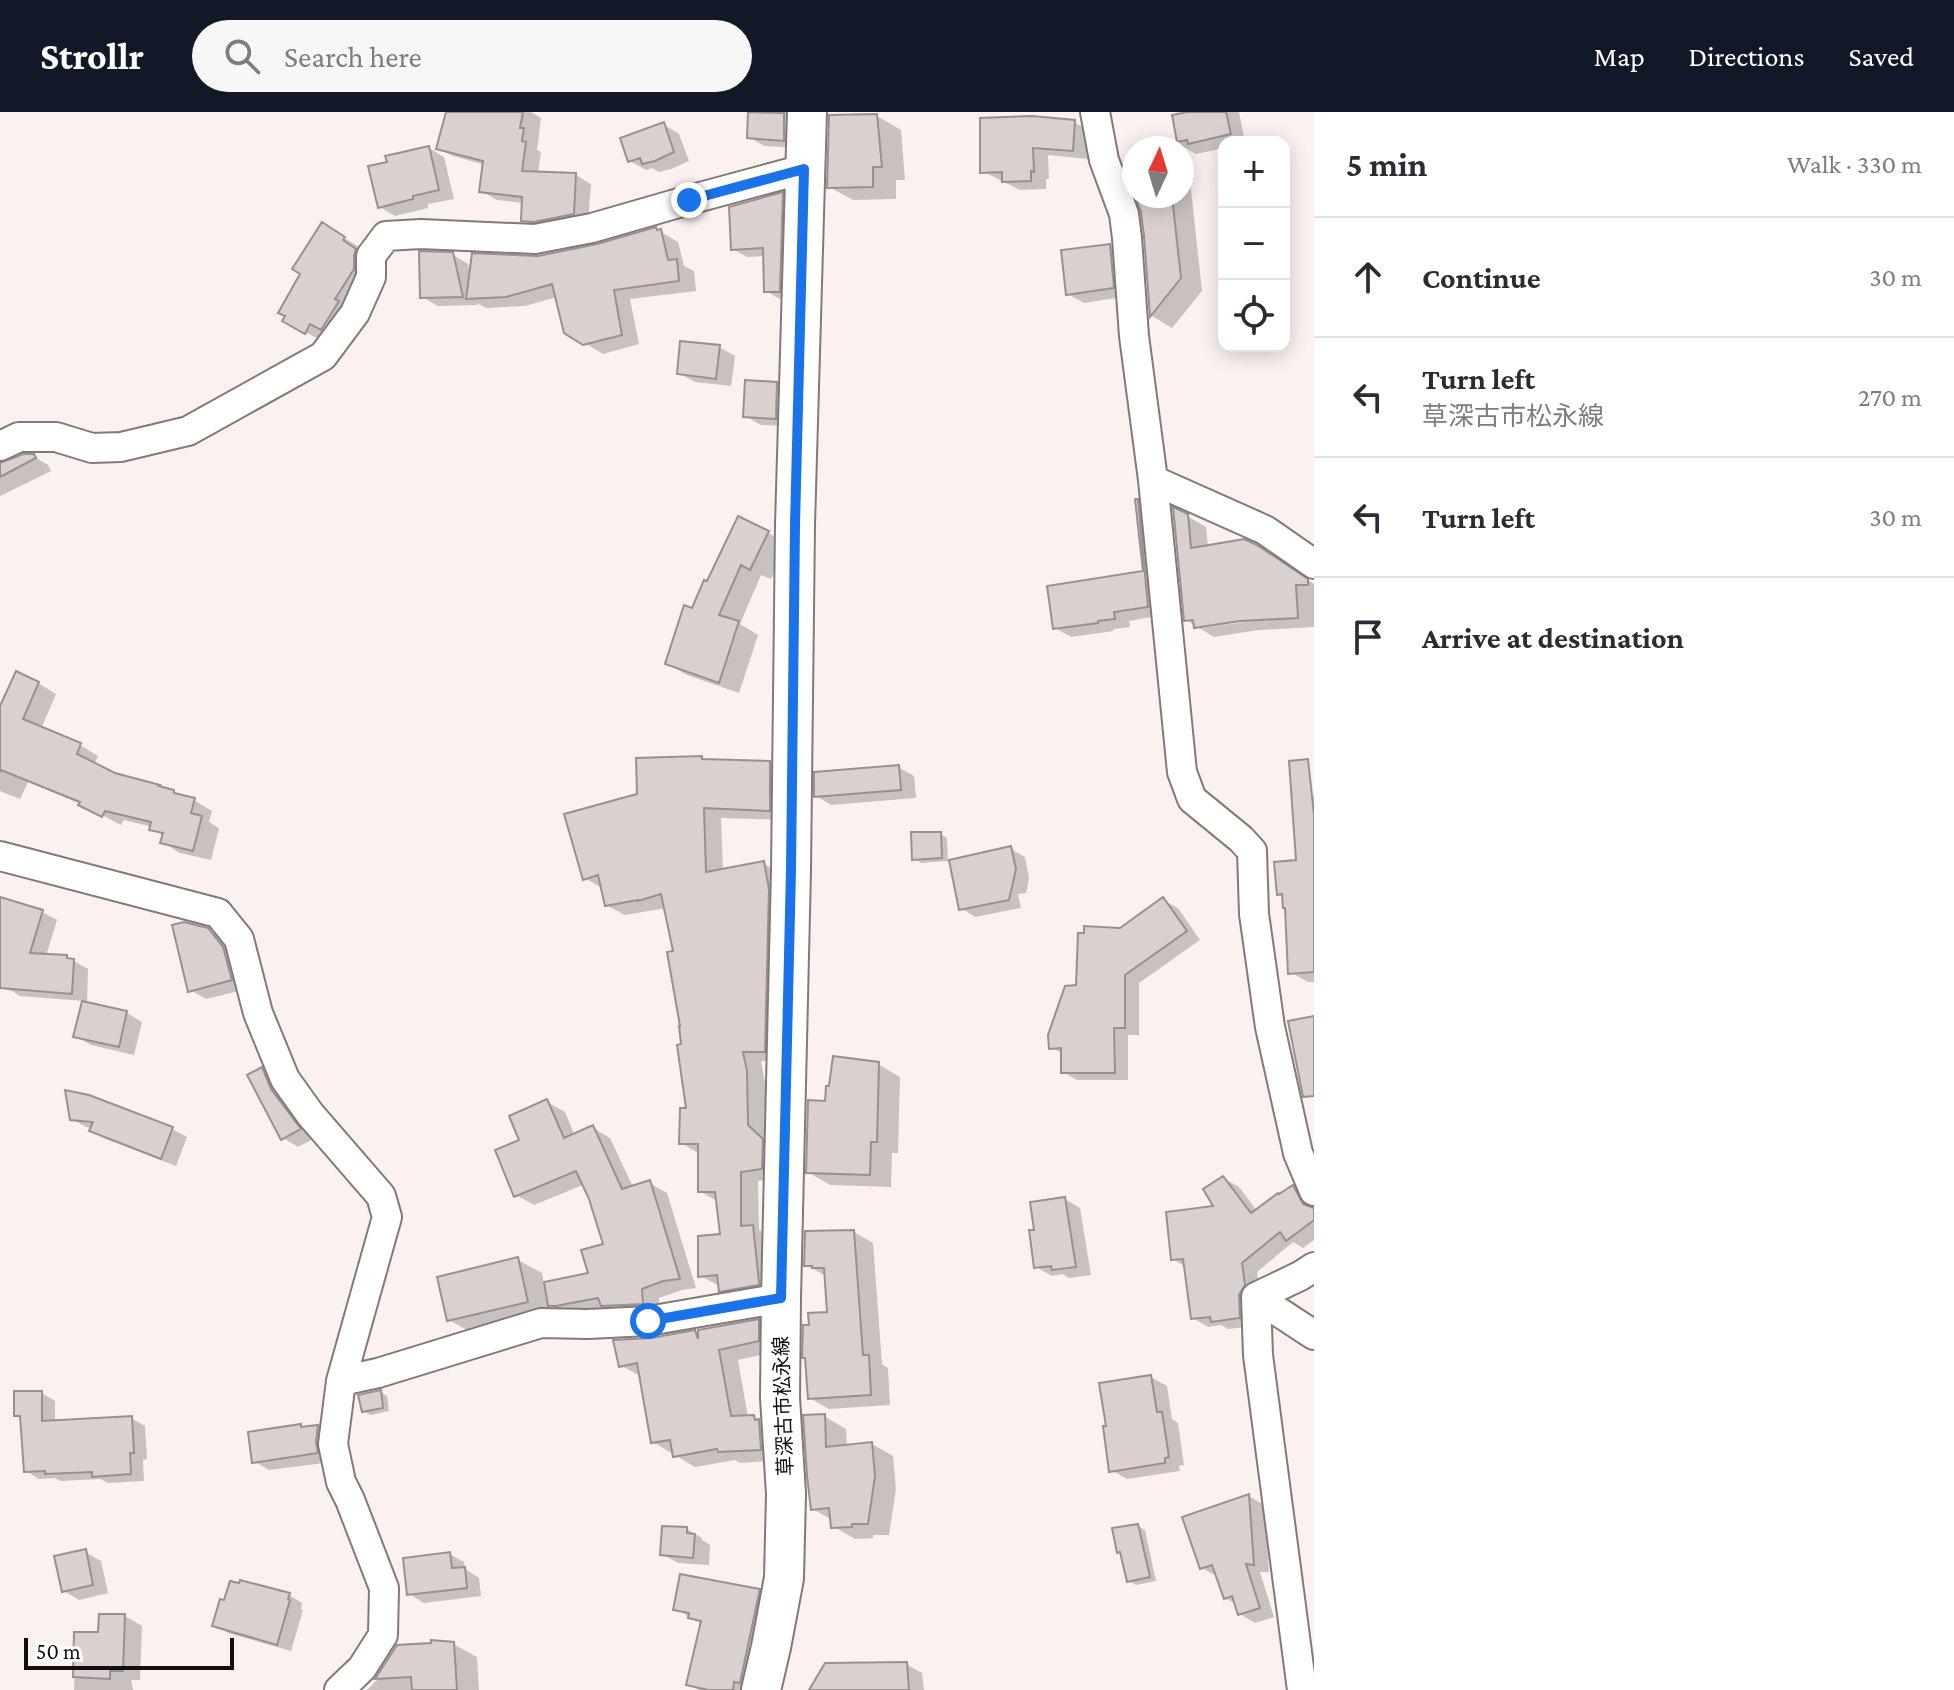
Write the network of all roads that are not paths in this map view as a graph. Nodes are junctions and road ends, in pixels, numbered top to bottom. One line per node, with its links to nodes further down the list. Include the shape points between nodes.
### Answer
1 (807, 112): 3 (main road, 草深古市松永線)
2 (1095, 112): 5 (street, via 1104,160 1124,214)
3 (804, 169): 4 (street, via 535,239 386,236 371,256 371,277 355,313 323,356 188,431 121,447 92,448 56,437 19,437); 11 (main road, 草深古市松永線)
4 (0, 446)
5 (1153, 480): 6 (street, via 1265,530); 8 (street, via 1182,772 1192,799 1252,851 1254,914 1270,1027 1298,1153)
6 (1314, 564)
7 (0, 856): 13 (street, via 218,913 239,939 258,1013 285,1079 381,1196 387,1217)
8 (1314, 1191)
9 (1314, 1267): 10 (street)
10 (1256, 1297): 12 (street); 16 (street, via 1258,1355)
11 (781, 1298): 13 (street, via 648,1321 541,1323); 15 (main road, 草深古市松永線, via 784,1578)
12 (1314, 1335)
13 (341, 1381): 14 (street, via 333,1444 341,1482 384,1588 383,1635 362,1668)
14 (339, 1690)
15 (761, 1690)
16 (1302, 1690)

